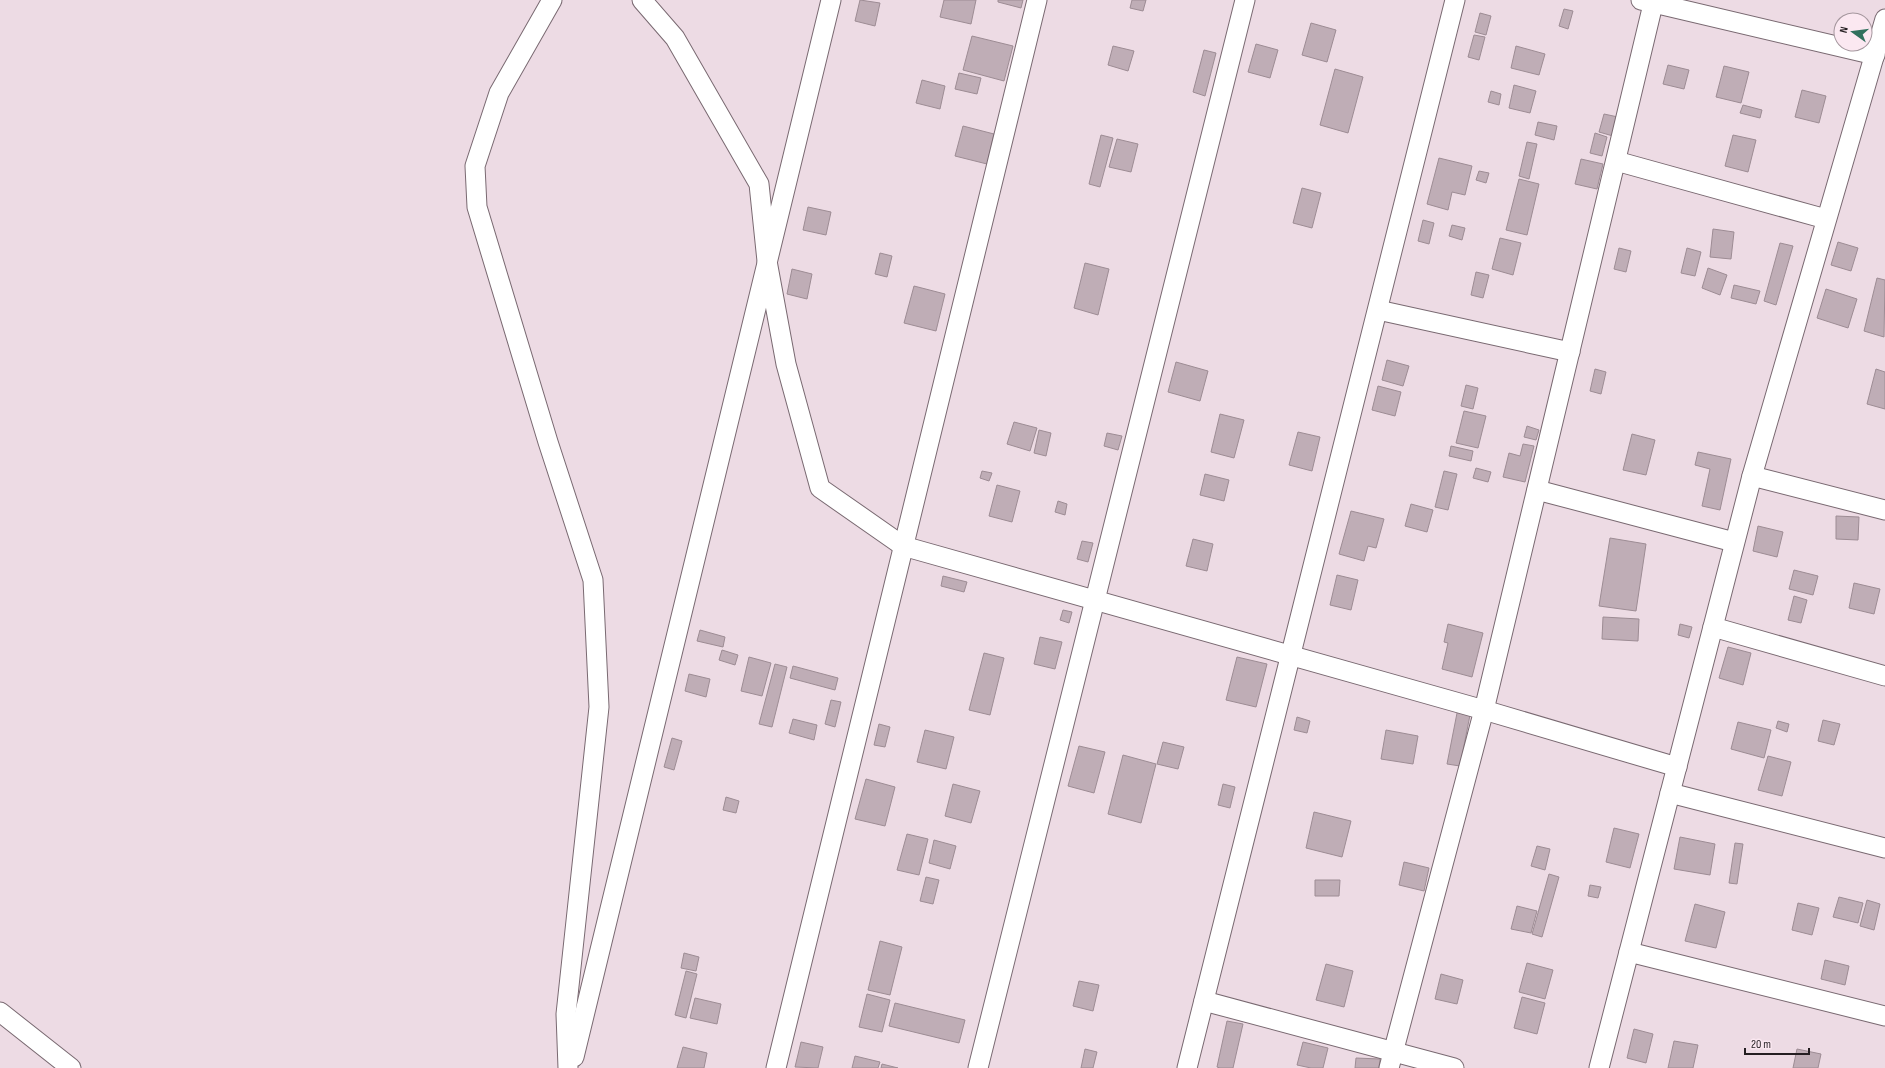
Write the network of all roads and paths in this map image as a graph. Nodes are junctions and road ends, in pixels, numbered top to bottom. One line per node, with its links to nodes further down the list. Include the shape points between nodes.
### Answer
1 (552, 0): 34 (street, via 499,93 475,166 476,207 593,580 599,707 566,1014)
2 (642, 0): 12 (street, via 675,38 759,184)
3 (831, 0): 12 (street)
4 (1037, 0): 19 (street)
5 (1246, 0): 20 (street)
6 (1455, 0): 13 (street)
7 (1649, 1): 9 (street); 10 (street)
8 (1885, 19): 9 (street)
9 (1875, 55): 11 (street)
10 (1616, 161): 11 (street); 14 (street)
11 (1826, 219): 15 (street)
12 (767, 260): 19 (street, via 786,364 820,488); 35 (street)
13 (1378, 310): 14 (street); 22 (street)
14 (1570, 352): 16 (street)
15 (1752, 476): 17 (street); 18 (street)
16 (1537, 490): 18 (street); 24 (street)
17 (1885, 510)
18 (1734, 542): 21 (street)
19 (903, 546): 20 (street); 36 (street)
20 (1096, 600): 22 (street); 37 (street)
21 (1713, 627): 23 (street); 25 (street)
22 (1291, 655): 24 (street); 29 (street)
23 (1885, 676)
24 (1484, 710): 25 (street); 32 (street)
25 (1676, 767): 26 (street)
26 (1670, 793): 27 (street); 28 (street)
27 (1885, 848)
28 (1629, 952): 31 (street); 40 (street)
29 (1204, 1001): 32 (street); 38 (street)
30 (0, 1012): 33 (street)
31 (1885, 1016)
32 (1391, 1060): 39 (street)
33 (71, 1068)
34 (568, 1068)
35 (571, 1068)
36 (776, 1068)
37 (978, 1068)
38 (1187, 1068)
39 (1454, 1068)
40 (1599, 1068)

